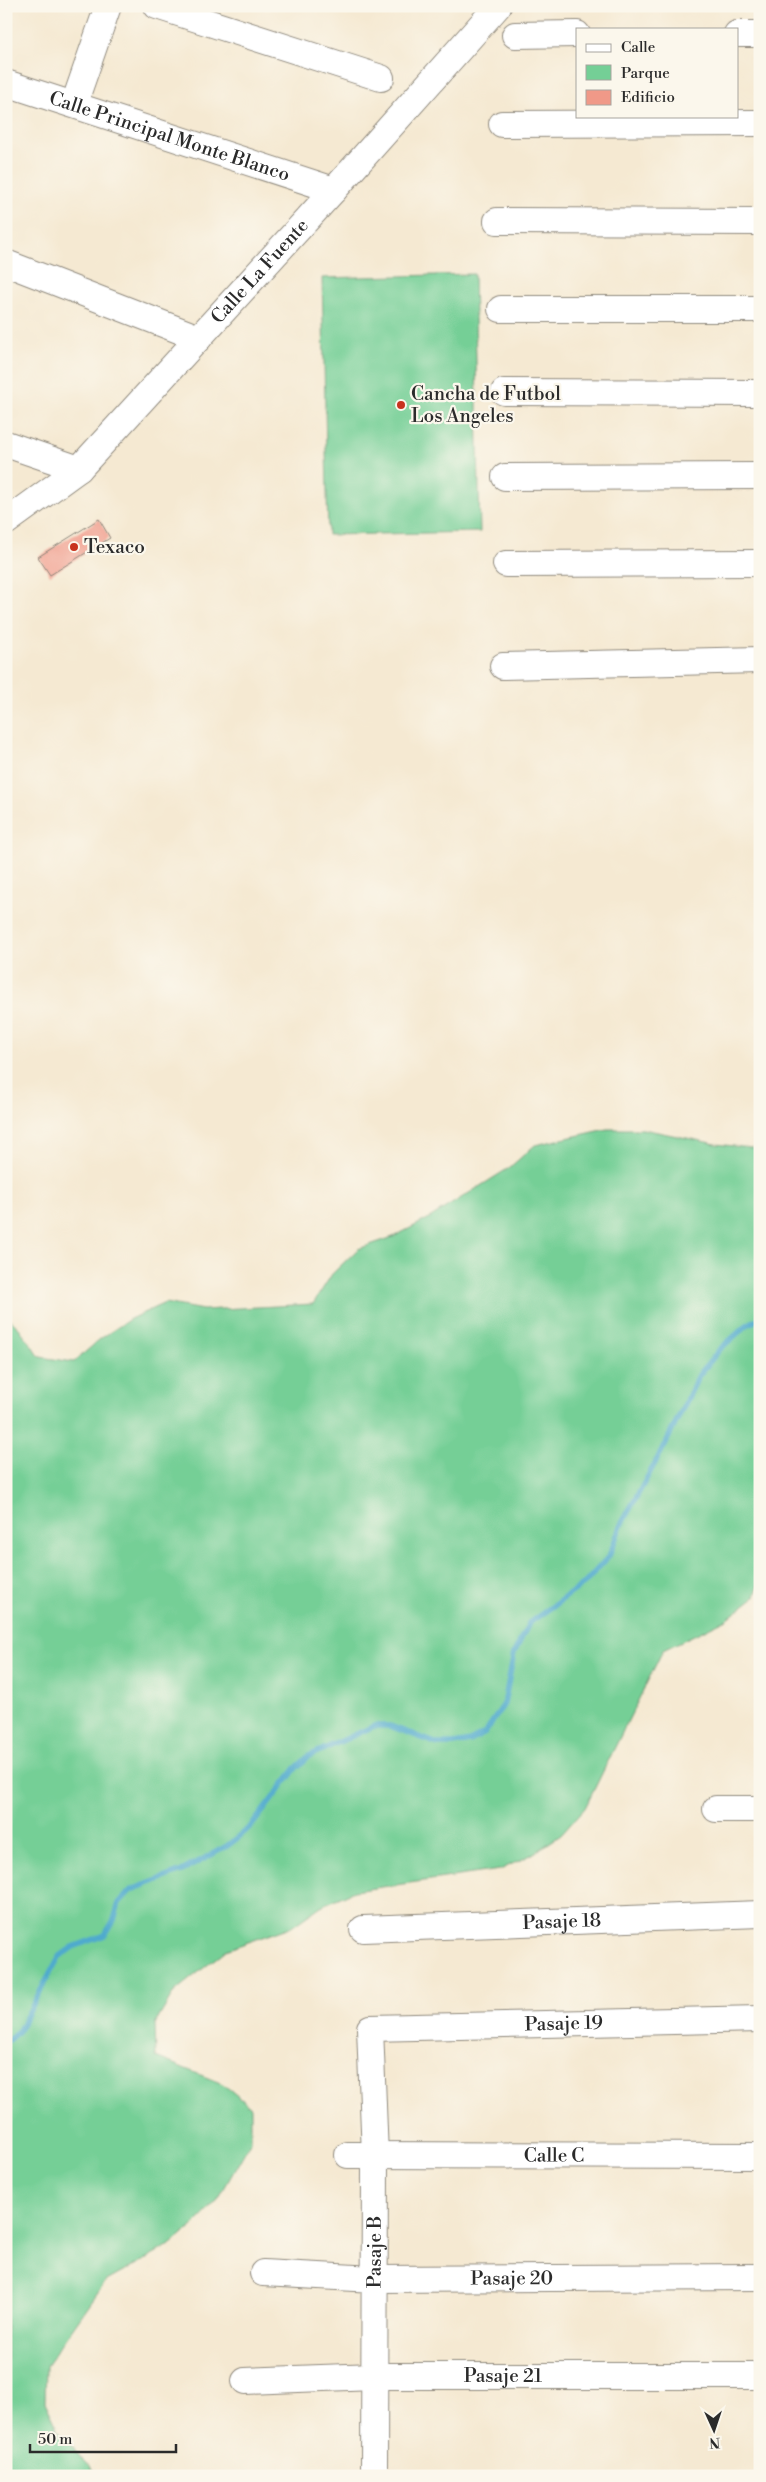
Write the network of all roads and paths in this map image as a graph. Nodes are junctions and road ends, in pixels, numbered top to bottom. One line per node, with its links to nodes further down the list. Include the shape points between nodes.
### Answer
1 (108, 6): 10 (street)
2 (157, 6): 8 (street)
3 (498, 6): 13 (street, Calle La Fuente)
4 (576, 34): 7 (street)
5 (738, 34): 6 (street)
6 (760, 34)
7 (515, 35)
8 (381, 78)
9 (6, 82): 10 (street, Calle Principal Monte Blanco)
10 (74, 104): 13 (street, Calle Principal Monte Blanco)
11 (760, 123): 12 (street)
12 (502, 124)
13 (334, 190): 19 (street, Calle La Fuente)
14 (498, 221): 15 (street)
15 (760, 222)
16 (6, 263): 19 (street)
17 (501, 309): 18 (street)
18 (760, 309)
19 (199, 338): 23 (street, Calle La Fuente)
20 (504, 392): 21 (street)
21 (760, 393)
22 (6, 444): 23 (street)
23 (78, 469): 26 (street, Calle La Fuente)
24 (760, 476): 25 (street)
25 (505, 477)
26 (6, 522)
27 (760, 563): 28 (street)
28 (506, 564)
29 (760, 660): 30 (street)
30 (503, 666)
31 (716, 1809): 32 (street)
32 (760, 1809)
33 (760, 1914): 34 (street, Pasaje 18)
34 (363, 1929)
35 (760, 2019): 36 (street, Pasaje 19)
36 (370, 2028): 38 (street, Pasaje B)
37 (348, 2155): 38 (street, Calle C)
38 (374, 2156): 39 (street, Calle C); 42 (street, Pasaje B)
39 (760, 2156)
40 (263, 2273): 42 (street, Pasaje 20)
41 (760, 2277): 42 (street, Pasaje 20)
42 (374, 2279): 43 (street, Pasaje B)
43 (374, 2376): 44 (street, Pasaje 21); 45 (street, Pasaje 21); 46 (street, Pasaje B)
44 (760, 2376)
45 (245, 2381)
46 (374, 2476)

